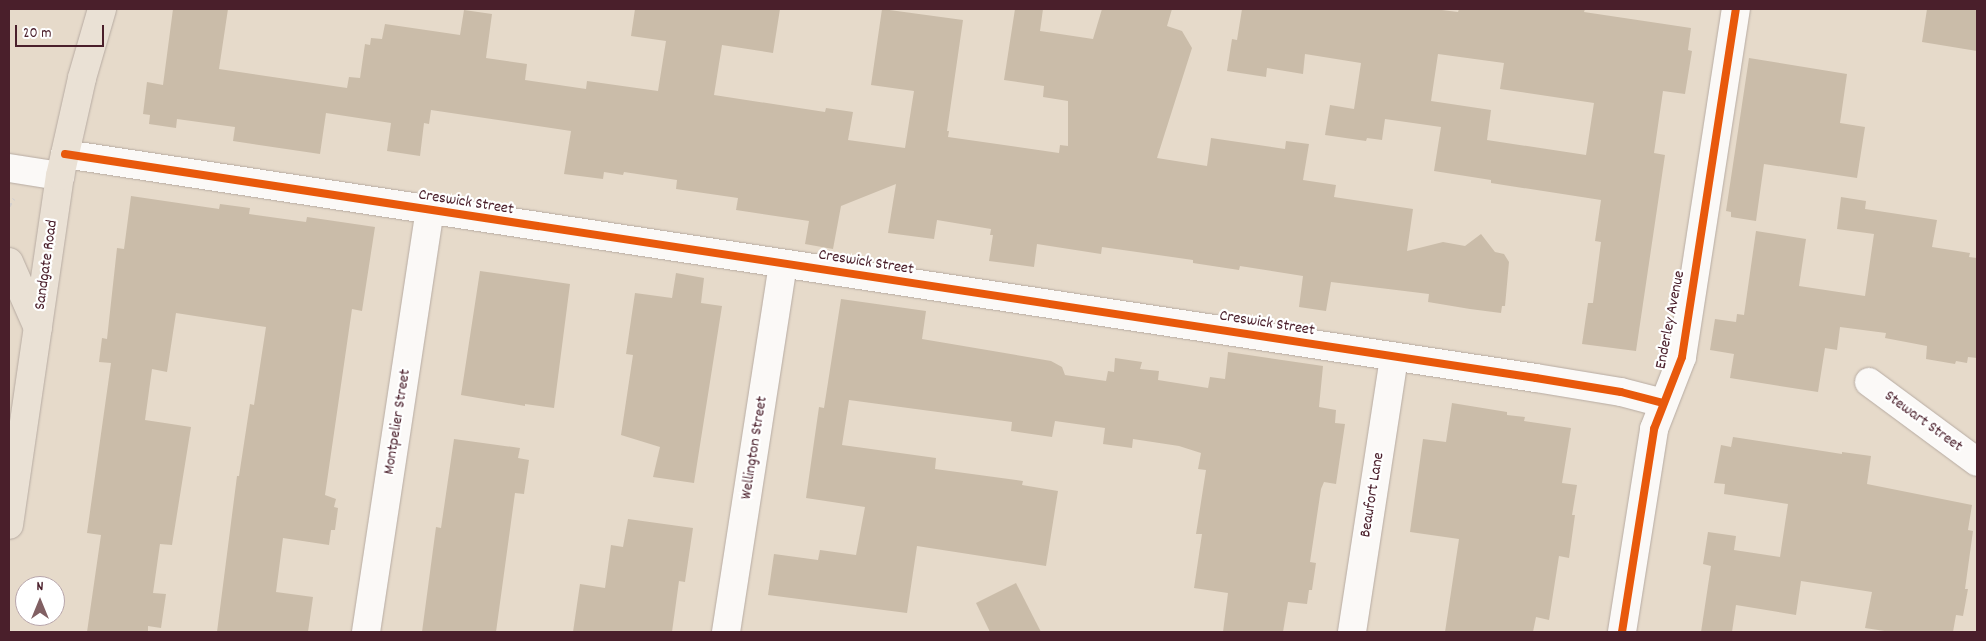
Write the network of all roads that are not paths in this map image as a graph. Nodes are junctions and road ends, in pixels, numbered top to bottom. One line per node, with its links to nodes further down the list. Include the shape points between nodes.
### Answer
1 (102, 9): 3 (highway, Sandgate Road)
2 (1736, 9): 11 (street, Enderley Avenue, via 1682,357)
3 (63, 165): 4 (street, Creswick Street); 5 (street, Creswick Street); 8 (highway, Sandgate Road)
4 (9, 168)
5 (430, 211): 7 (street, Creswick Street); 14 (street, Montpelier Street)
6 (9, 262): 8 (highway)
7 (783, 264): 9 (street, Creswick Street); 15 (street, Wellington Street)
8 (38, 328): 13 (highway, Sandgate Road)
9 (1394, 357): 11 (street, Creswick Street, via 1621,392); 16 (street, Beaufort Lane)
10 (1869, 382): 12 (street, Stewart Street)
11 (1663, 403): 17 (street, Enderley Avenue, via 1654,430)
12 (1977, 462)
13 (9, 525)
14 (366, 632)
15 (726, 632)
16 (1352, 632)
17 (1622, 632)

